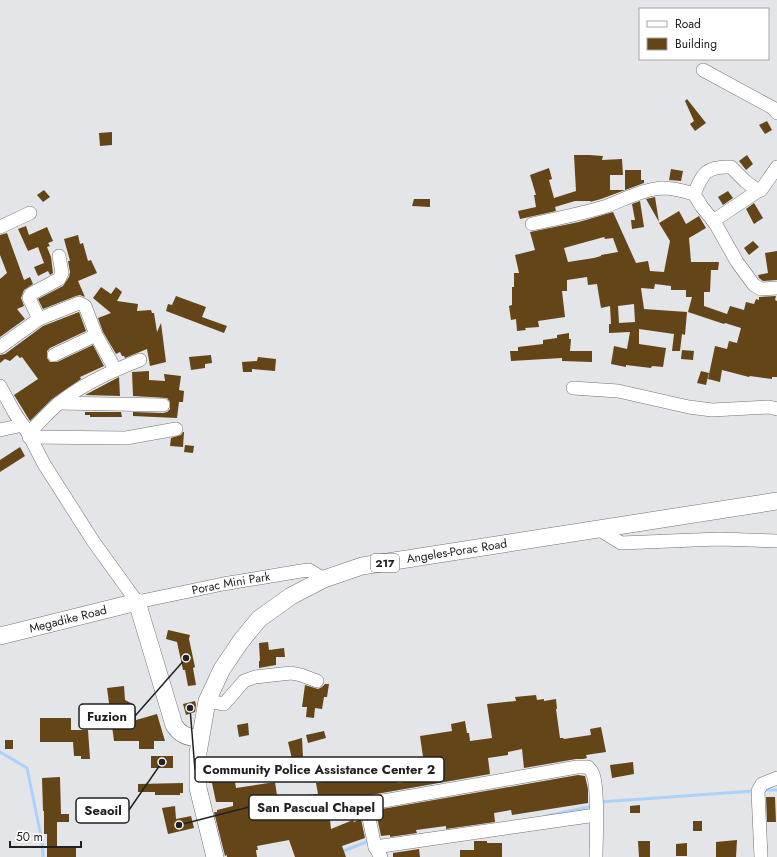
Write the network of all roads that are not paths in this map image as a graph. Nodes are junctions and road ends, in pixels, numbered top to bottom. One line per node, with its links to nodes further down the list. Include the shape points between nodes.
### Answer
1 (703, 70): 2 (street, via 773,108)
2 (777, 113)
3 (777, 167): 4 (street)
4 (758, 191): 5 (street, via 731,167 717,167 703,174); 7 (street)
5 (694, 194): 7 (street); 8 (street, via 662,188 578,214)
6 (30, 213): 9 (street)
7 (714, 221): 11 (street, via 736,262 754,285 761,289)
8 (532, 224)
9 (0, 226)
10 (59, 256): 12 (street, via 62,273 59,279 31,294 29,298)
11 (777, 288)
12 (39, 319): 13 (street, via 79,303 85,306); 14 (street)
13 (96, 335): 15 (street); 17 (street)
14 (0, 347)
15 (54, 354)
16 (140, 360): 17 (street)
17 (115, 369): 20 (street)
18 (0, 386): 25 (street)
19 (573, 388): 22 (street, via 618,390 712,410 769,407)
20 (59, 403): 21 (street); 25 (street)
21 (163, 405)
22 (777, 409)
23 (176, 429): 25 (street, via 126,438)
24 (0, 430): 25 (street)
25 (27, 431): 30 (street, via 44,464 93,541)
26 (777, 501): 27 (main road, Angeles-Porac Road / 217)
27 (600, 530): 28 (street, via 621,543 719,539); 29 (main road, Angeles-Porac Road / 217, via 362,566)
28 (777, 541)
29 (324, 579): 30 (street, Porac Mini Park, via 309,570); 33 (main road, Angeles-Porac Road / 217, via 291,596 259,619 222,669)
30 (137, 602): 31 (main road, Megadike Road); 34 (main road, via 174,724 181,734)
31 (0, 636)
32 (317, 681): 33 (street, via 291,673 255,677 244,681 224,704)
33 (207, 701): 34 (main road, Angeles-Porac Road / 217)
34 (200, 738): 38 (main road, Angeles-Porac Road / 217, via 198,788)
35 (777, 778): 40 (street, via 762,784 758,791)
36 (596, 815): 37 (street); 37 (street, via 595,779 588,767 577,767 366,804); 39 (street)
37 (378, 852)
38 (215, 857)
39 (596, 857)
40 (761, 857)

